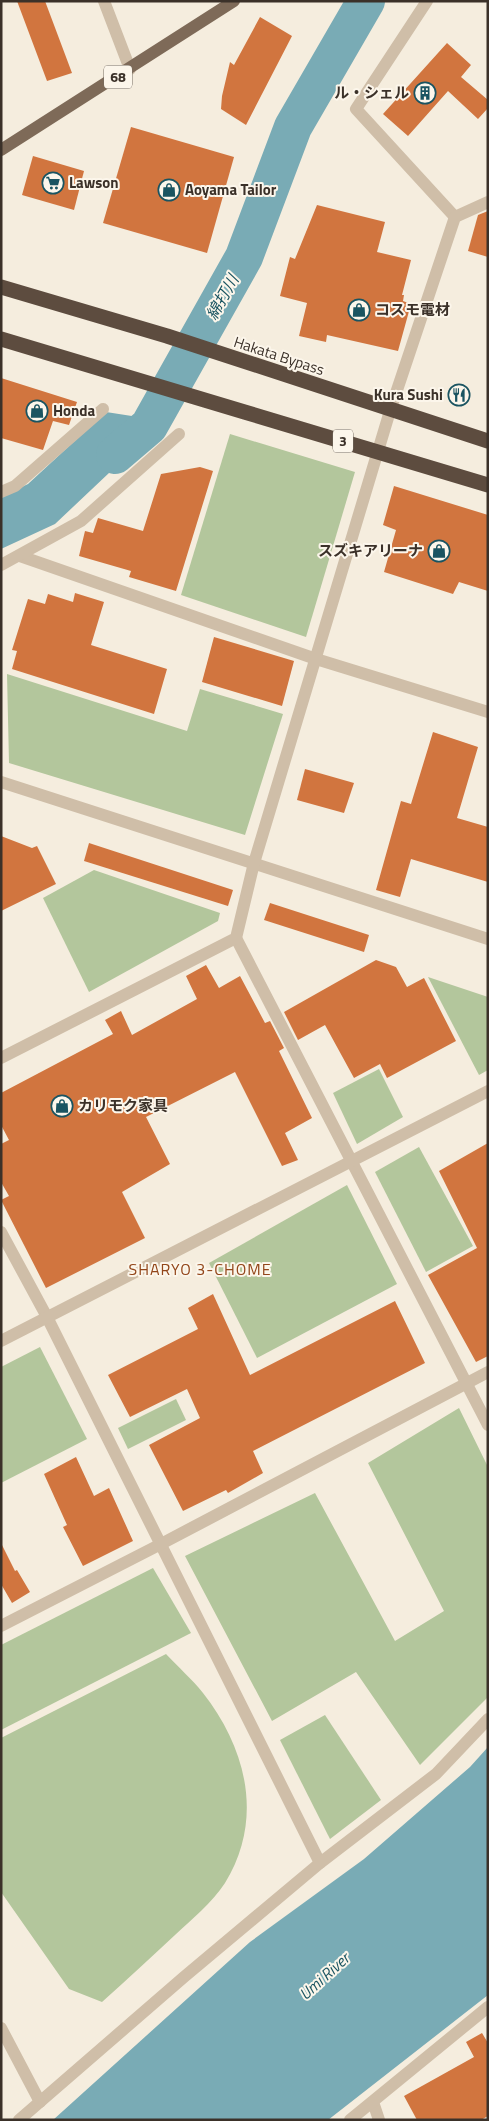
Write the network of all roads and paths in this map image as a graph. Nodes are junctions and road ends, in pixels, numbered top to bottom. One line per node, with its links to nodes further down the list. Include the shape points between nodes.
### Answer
1 (104, 1): 4 (street)
2 (234, 1): 4 (main road, 68)
3 (427, 1): 7 (street, via 356,109)
4 (130, 69): 5 (main road, 68)
5 (1, 150)
6 (488, 202): 7 (street)
7 (455, 217): 11 (street)
8 (1, 287): 11 (highway, Hakata Bypass, via 167,336)
9 (1, 339): 14 (highway, 3)
10 (103, 409): 16 (street, via 15,486)
11 (390, 411): 13 (highway, Hakata Bypass); 14 (street)
12 (179, 434): 17 (street, via 81,521)
13 (488, 441)
14 (378, 451): 15 (highway, 3); 19 (street)
15 (488, 485)
16 (1, 492)
17 (20, 556): 18 (street); 19 (street)
18 (1, 565)
19 (316, 659): 20 (street); 22 (street)
20 (488, 712)
21 (1, 782): 22 (street)
22 (254, 862): 23 (street); 24 (street)
23 (236, 938): 25 (street); 27 (street)
24 (488, 938)
25 (1, 1058)
26 (488, 1091): 27 (street)
27 (351, 1162): 29 (street); 32 (street)
28 (1, 1232): 29 (street)
29 (47, 1317): 30 (street); 34 (street)
30 (1, 1341)
31 (488, 1372): 32 (street)
32 (465, 1383): 33 (street); 34 (street)
33 (488, 1425)
34 (161, 1544): 35 (street); 37 (street)
35 (1, 1626)
36 (488, 1719): 37 (street, via 436,1774)
37 (320, 1863): 40 (street)
38 (488, 2007): 41 (street)
39 (1, 2028): 40 (street)
40 (40, 2102): 42 (street)
41 (373, 2102): 43 (street); 44 (street)
42 (20, 2120)
43 (350, 2120)
44 (379, 2120)

